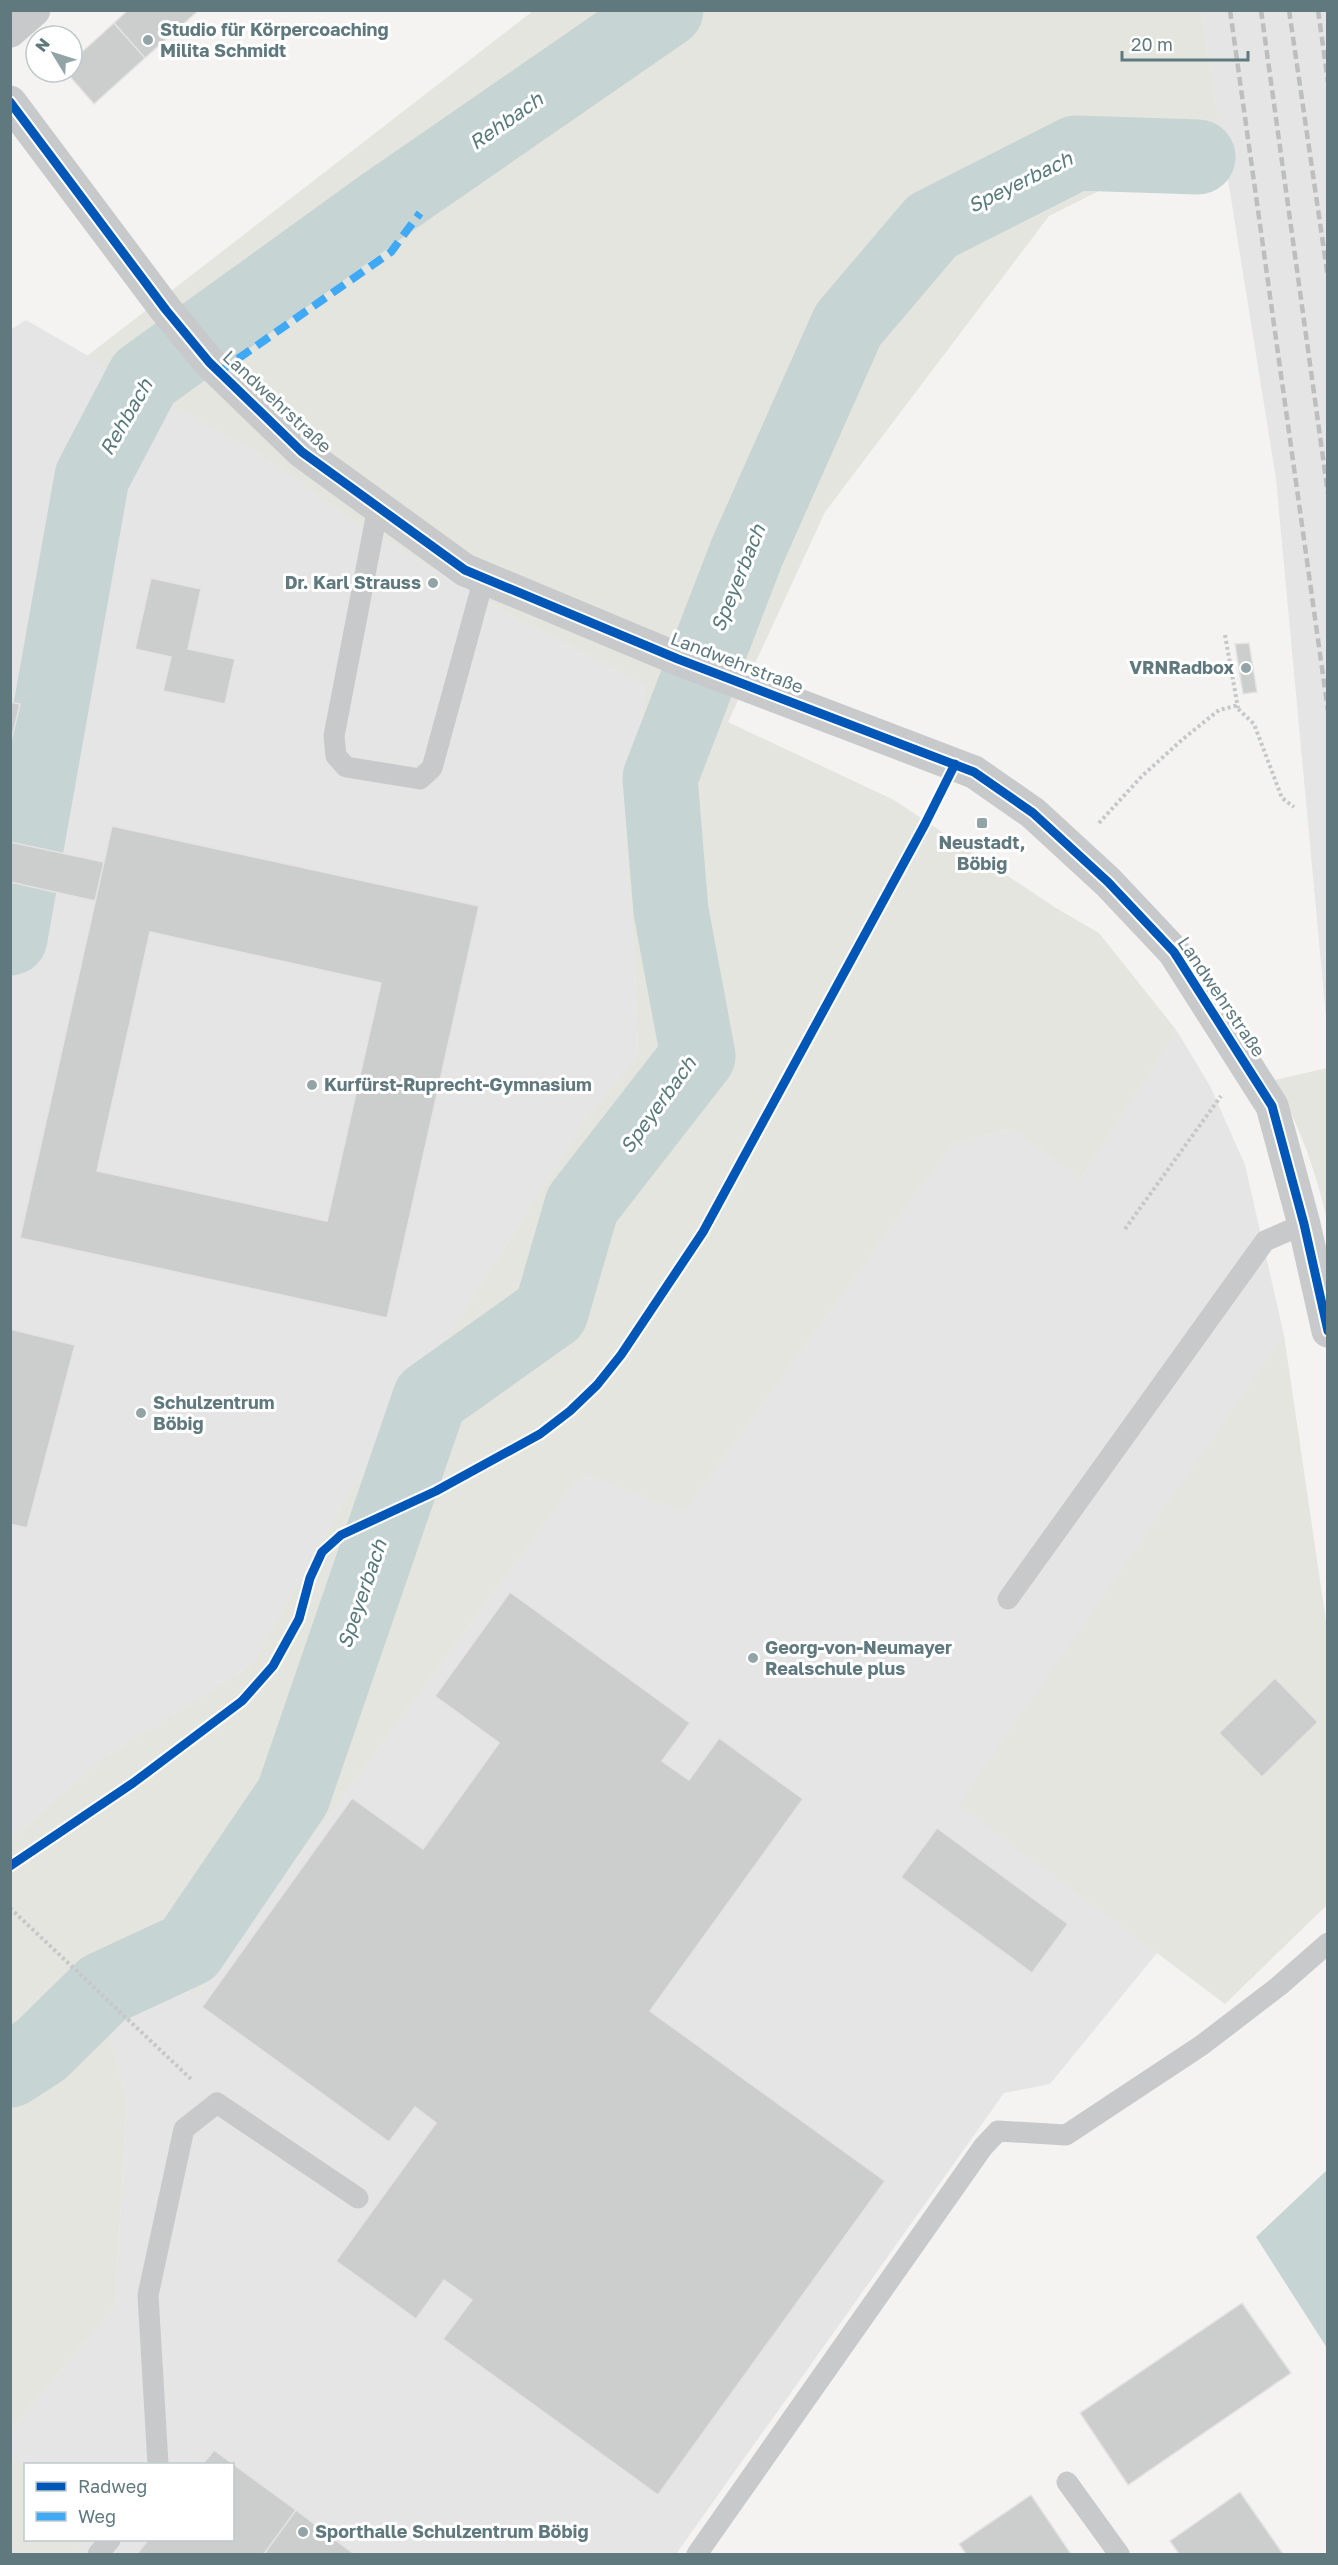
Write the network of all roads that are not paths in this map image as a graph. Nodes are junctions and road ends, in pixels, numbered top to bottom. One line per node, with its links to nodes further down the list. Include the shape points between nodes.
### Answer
1 (34, 10): 2 (street)
2 (10, 30)
3 (10, 102): 4 (street, Landwehrstraße, via 166,310 210,362 302,452)
4 (378, 507): 5 (street, Landwehrstraße, via 465,570); 5 (lane, via 334,736 336,756 346,767 420,779 432,768)
5 (484, 578): 6 (street, Landwehrstraße, via 678,659 974,772 1033,813 1108,882 1174,952 1272,1106)
6 (1304, 1224): 7 (street, Landwehrstraße); 8 (lane, via 1265,1241)
7 (1328, 1330)
8 (1008, 1599)
9 (1328, 1943): 15 (lane, via 1203,2045 1066,2135 990,2125 983,2147)
10 (358, 2198): 11 (lane, via 217,2103 184,2129 148,2295)
11 (158, 2463)
12 (1066, 2482): 16 (lane)
13 (109, 2541): 14 (lane)
14 (98, 2554)
15 (697, 2554)
16 (1119, 2554)

